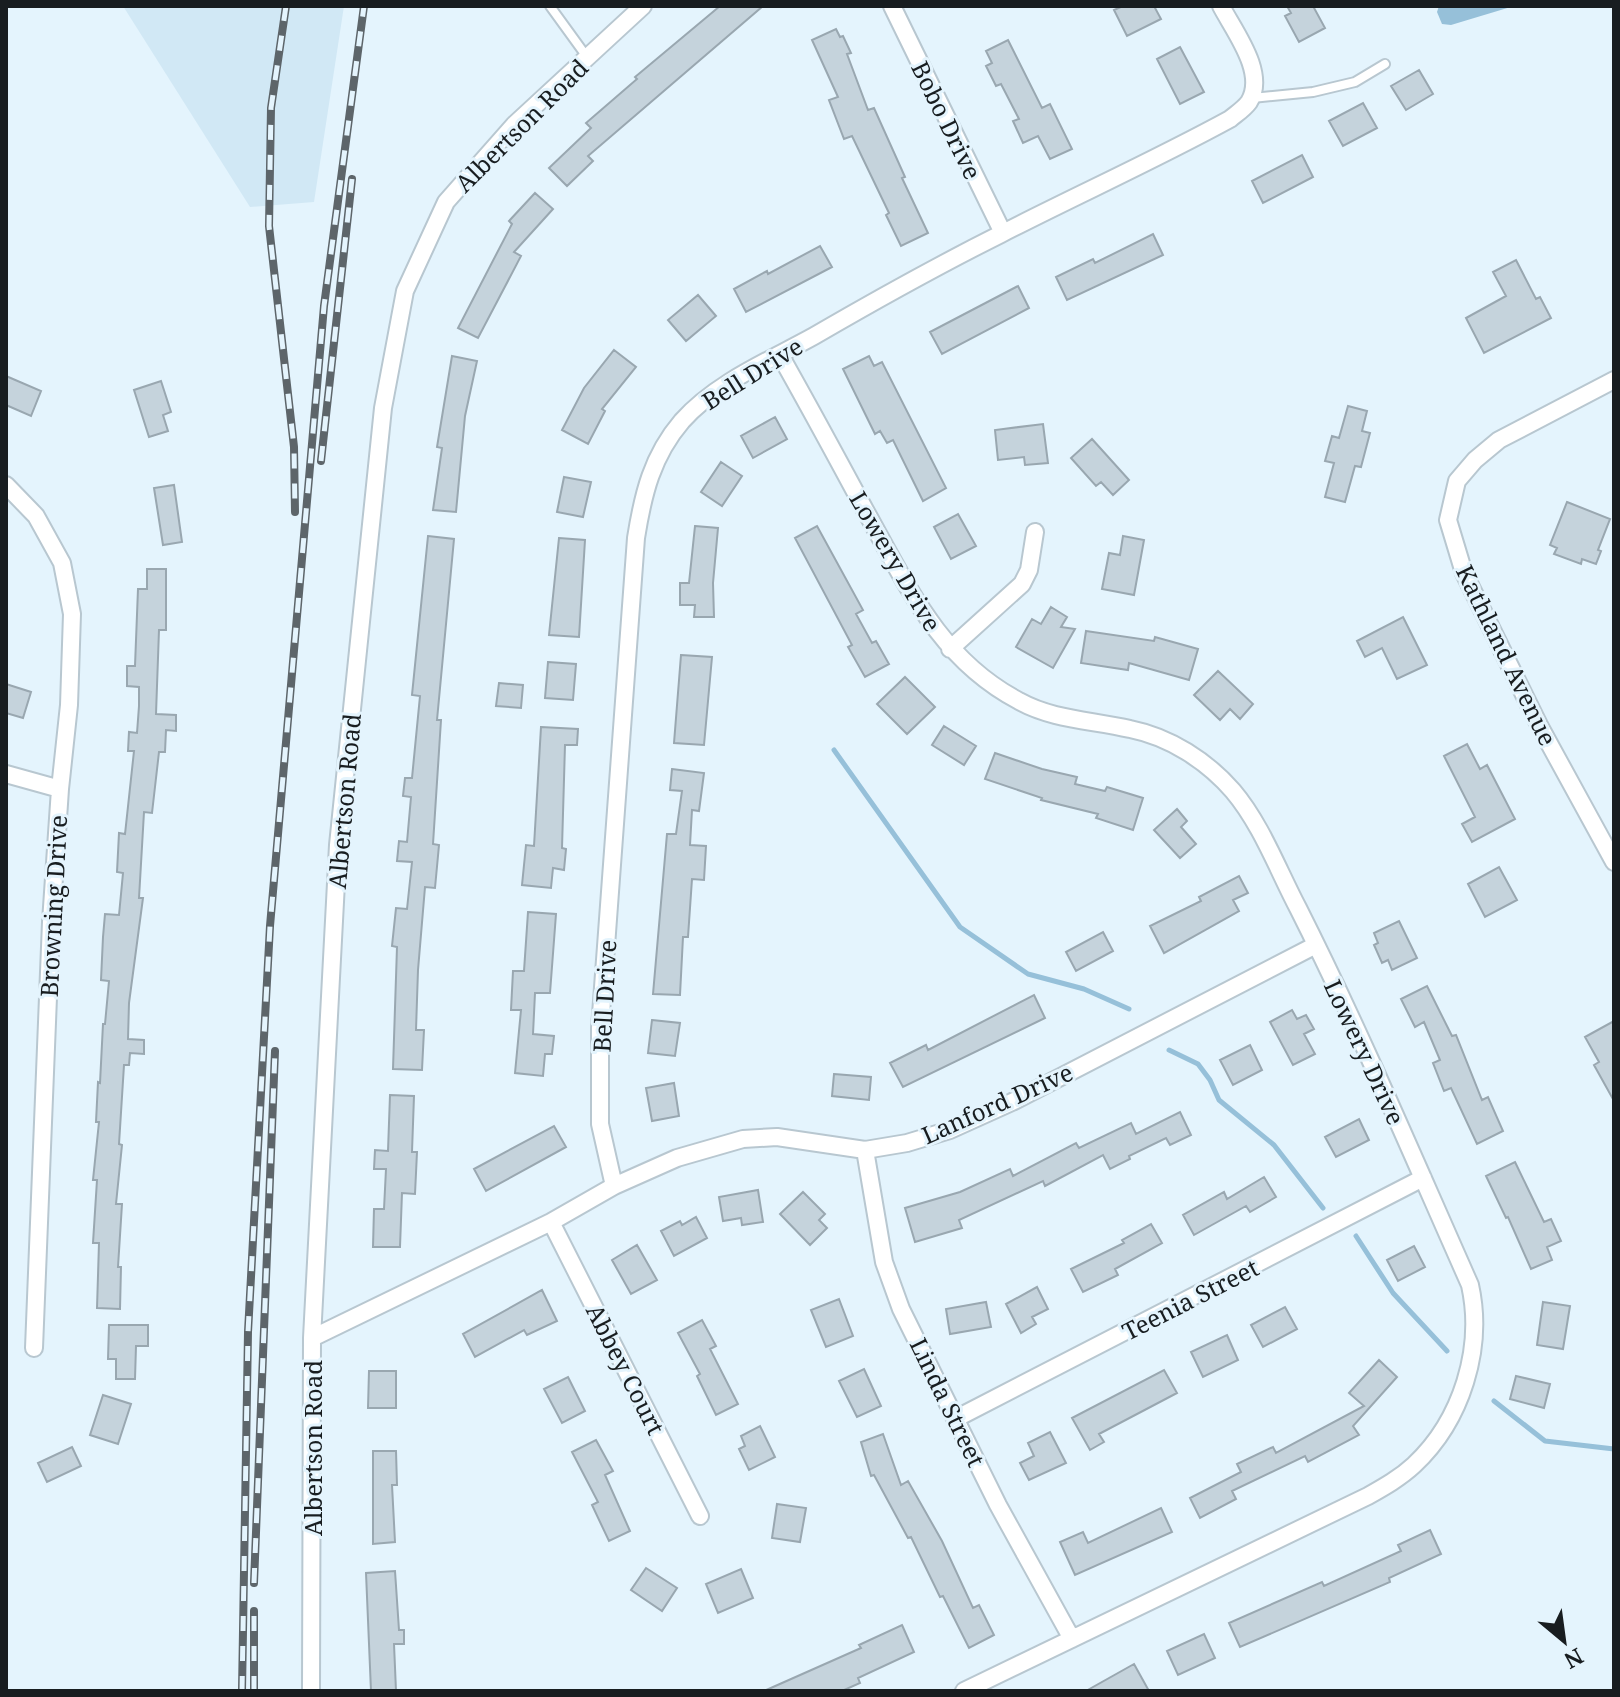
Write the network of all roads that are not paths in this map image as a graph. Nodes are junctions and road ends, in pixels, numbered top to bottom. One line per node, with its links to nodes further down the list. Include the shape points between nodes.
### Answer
1 (550, 6): 5 (lane)
2 (642, 6): 5 (street, Albertson Road)
3 (892, 6): 8 (street, Bobo Drive)
4 (1221, 6): 7 (street, via 1252,70 1255,88)
5 (588, 57): 22 (street, Albertson Road, via 514,125 446,202 405,291 383,408 338,845)
6 (1385, 64): 7 (lane, via 1355,82)
7 (1250, 99): 8 (street, Bell Drive, via 1220,125)
8 (1003, 233): 9 (street, Bell Drive)
9 (780, 355): 13 (street, Lowery Drive, via 899,572); 20 (street, Bell Drive, via 699,403 664,444 643,492 600,1028 600,1124)
10 (1614, 380): 16 (street, Kathland Avenue, via 1483,453 1457,481 1448,520 1464,573)
11 (6, 485): 15 (street, Browning Drive, via 36,516 62,563 72,614)
12 (1035, 532): 13 (street, via 1022,584)
13 (950, 649): 17 (street, Lowery Drive, via 988,683 1020,702 1050,715 1133,729 1192,754 1216,773 1252,819)
14 (6, 774): 15 (street)
15 (60, 789): 23 (street, Browning Drive)
16 (1614, 862)
17 (1316, 945): 18 (street, Lanford Drive, via 1012,1102 950,1130); 19 (street, Lowery Drive)
18 (865, 1150): 20 (street, Lanford Drive, via 777,1137 743,1139 677,1158); 24 (street, Linda Street, via 884,1262 901,1309)
19 (1423, 1178): 24 (street, Teenia Street); 26 (street, Lowery Drive, via 1470,1285 1476,1332 1464,1384 1428,1450 1398,1479 1368,1496)
20 (614, 1186): 21 (street, Lanford Drive)
21 (551, 1222): 22 (street, Lanford Drive); 25 (street, Abbey Court)
22 (312, 1338): 27 (street, Albertson Road)
23 (34, 1348)
24 (957, 1418): 26 (street, Linda Street)
25 (700, 1516)
26 (1072, 1639): 28 (street, Lowery Drive)
27 (311, 1691)
28 (964, 1691)

